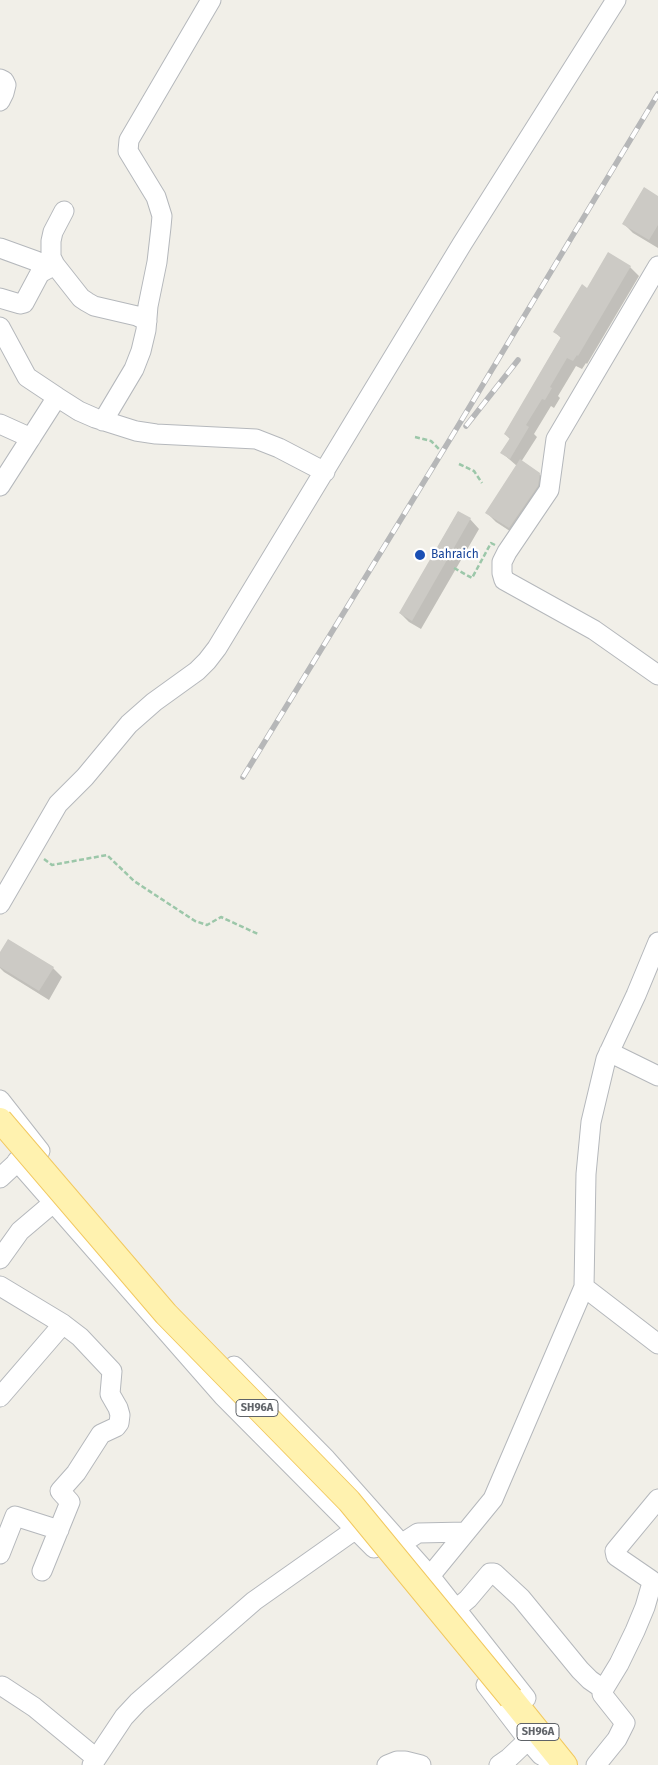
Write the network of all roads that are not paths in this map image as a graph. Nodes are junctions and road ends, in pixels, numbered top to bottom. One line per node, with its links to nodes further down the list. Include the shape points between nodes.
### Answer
1 (211, 0): 10 (street, via 129,140 128,152 156,197 162,216)
2 (616, 0): 17 (street, via 462,244)
3 (0, 79): 4 (street, via 6,84)
4 (0, 101)
5 (64, 211): 8 (street, via 53,232)
6 (0, 248): 8 (street)
7 (658, 266): 19 (street, via 556,439 549,490 502,562 504,580 594,630)
8 (50, 268): 9 (street, via 40,273 24,303); 10 (street, via 94,306)
9 (0, 298)
10 (147, 321): 14 (street, via 134,369)
11 (0, 327): 12 (street)
12 (8, 360): 13 (street)
13 (57, 397): 14 (street); 16 (street)
14 (103, 421): 17 (street, via 156,434 256,439)
15 (0, 424): 16 (street)
16 (31, 438): 18 (street)
17 (325, 472): 20 (street, via 217,648 197,671 129,724 58,804)
18 (0, 486)
19 (658, 675)
20 (0, 904)
21 (658, 942): 22 (street)
22 (609, 1052): 23 (street); 32 (street, via 591,1122 586,1174)
23 (658, 1076)
24 (0, 1100): 26 (street)
25 (0, 1120): 51 (main road, SH96A, bridge, via 166,1314 349,1501)
26 (35, 1145): 27 (street); 37 (street, via 167,1298 326,1459)
27 (17, 1161): 28 (street); 29 (street)
28 (0, 1178)
29 (53, 1202): 30 (street, via 20,1231); 38 (street, via 223,1396)
30 (0, 1259)
31 (0, 1286): 33 (street)
32 (584, 1287): 34 (street); 40 (street, via 493,1499)
33 (63, 1324): 35 (street); 39 (street, via 112,1370 110,1394 120,1415 116,1427 101,1434 60,1491 70,1502)
34 (658, 1344)
35 (0, 1398)
36 (658, 1499): 46 (street, via 616,1551 616,1556 651,1580)
37 (378, 1518): 38 (street); 41 (street)
38 (356, 1529): 49 (street, via 412,1590); 50 (street, via 254,1602 138,1702)
39 (59, 1530): 42 (street, via 15,1516); 43 (street)
40 (466, 1532): 41 (street, via 418,1533); 44 (street)
41 (401, 1544): 44 (street)
42 (0, 1554)
43 (42, 1571)
44 (430, 1576): 45 (street)
45 (456, 1609): 48 (street, via 490,1573 494,1573 520,1598 580,1670); 51 (street, via 557,1740)
46 (652, 1611): 48 (street)
47 (2, 1686): 50 (street, via 34,1707)
48 (603, 1689): 55 (street, via 602,1694 625,1723 618,1739)
49 (528, 1740): 51 (street, via 541,1755); 54 (street)
50 (94, 1762)
51 (563, 1764)
52 (387, 1765): 53 (street, via 405,1761)
53 (421, 1765)
54 (499, 1765)
55 (596, 1765)

